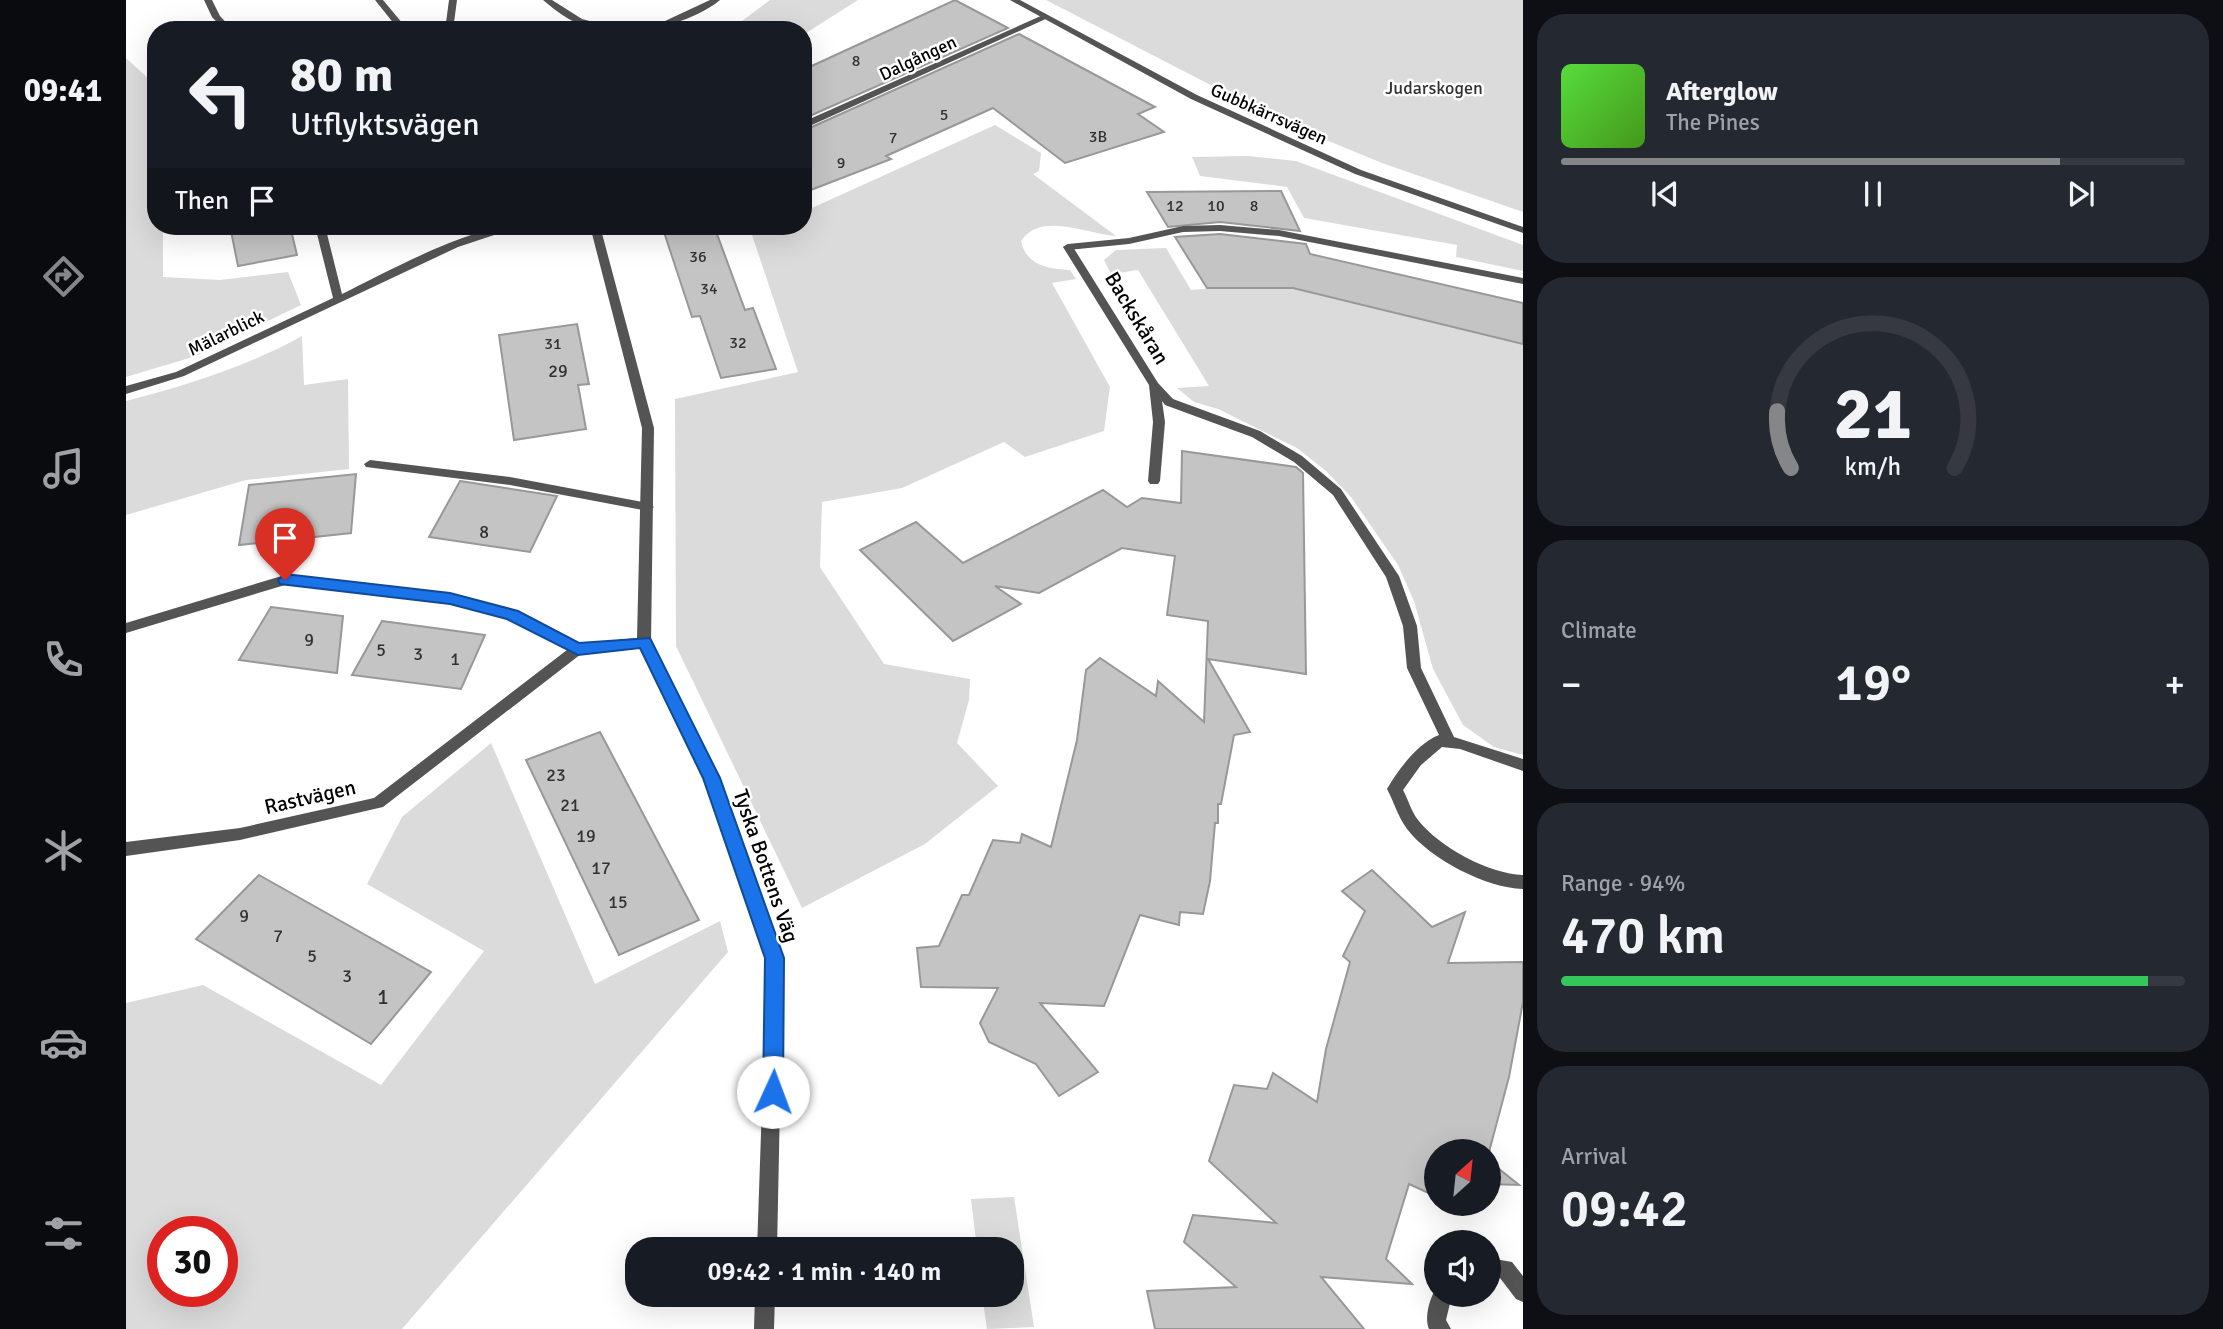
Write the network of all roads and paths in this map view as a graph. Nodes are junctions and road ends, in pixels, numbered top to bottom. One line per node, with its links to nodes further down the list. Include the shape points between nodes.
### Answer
1 (208, 0): 8 (street)
2 (379, 0): 9 (street)
3 (453, 0): 10 (street)
4 (547, 0): 11 (street)
5 (716, 0): 12 (street)
6 (1014, 0): 7 (street, Gubbkärrsvägen)
7 (1046, 17): 13 (street, Dalgången); 14 (street, Gubbkärrsvägen, via 1194,97 1358,172)
8 (220, 21)
9 (396, 21)
10 (450, 21)
11 (579, 21)
12 (673, 21)
13 (812, 122)
14 (1523, 230)
15 (322, 235): 19 (street)
16 (487, 235): 19 (street, Mälarblick, via 454,245)
17 (597, 235): 24 (street, Tyska Bottens Väg, via 648,428)
18 (1523, 281): 20 (street, Backskåran, via 1279,233 1220,228 1183,229 1129,241 1068,247)
19 (338, 298): 21 (street, Mälarblick, via 180,374)
20 (1154, 385): 23 (street, via 1159,422); 28 (street, Backskåran, via 1169,402 1256,434 1298,459 1337,492 1391,576 1410,626 1414,668)
21 (126, 390)
22 (370, 464): 24 (street, via 558,487)
23 (1154, 481)
24 (648, 507): 26 (street, Tyska Bottens Väg)
25 (126, 628): 27 (street, via 285,580 450,598 512,615)
26 (644, 642): 27 (street); 32 (street, Tyska Bottens Väg, via 711,778 775,958)
27 (578, 649): 30 (street, Rastvägen, via 377,803 240,834)
28 (1449, 741): 29 (street); 31 (street, via 1439,741 1416,761 1395,789 1413,825 1460,862 1510,884)
29 (1523, 765)
30 (126, 849)
31 (1523, 882)
32 (767, 1237)
33 (1501, 1269): 34 (street)
34 (1523, 1292)
35 (765, 1307): 37 (street)
36 (1439, 1307): 38 (street, via 1436,1322)
37 (764, 1329)
38 (1441, 1329)

